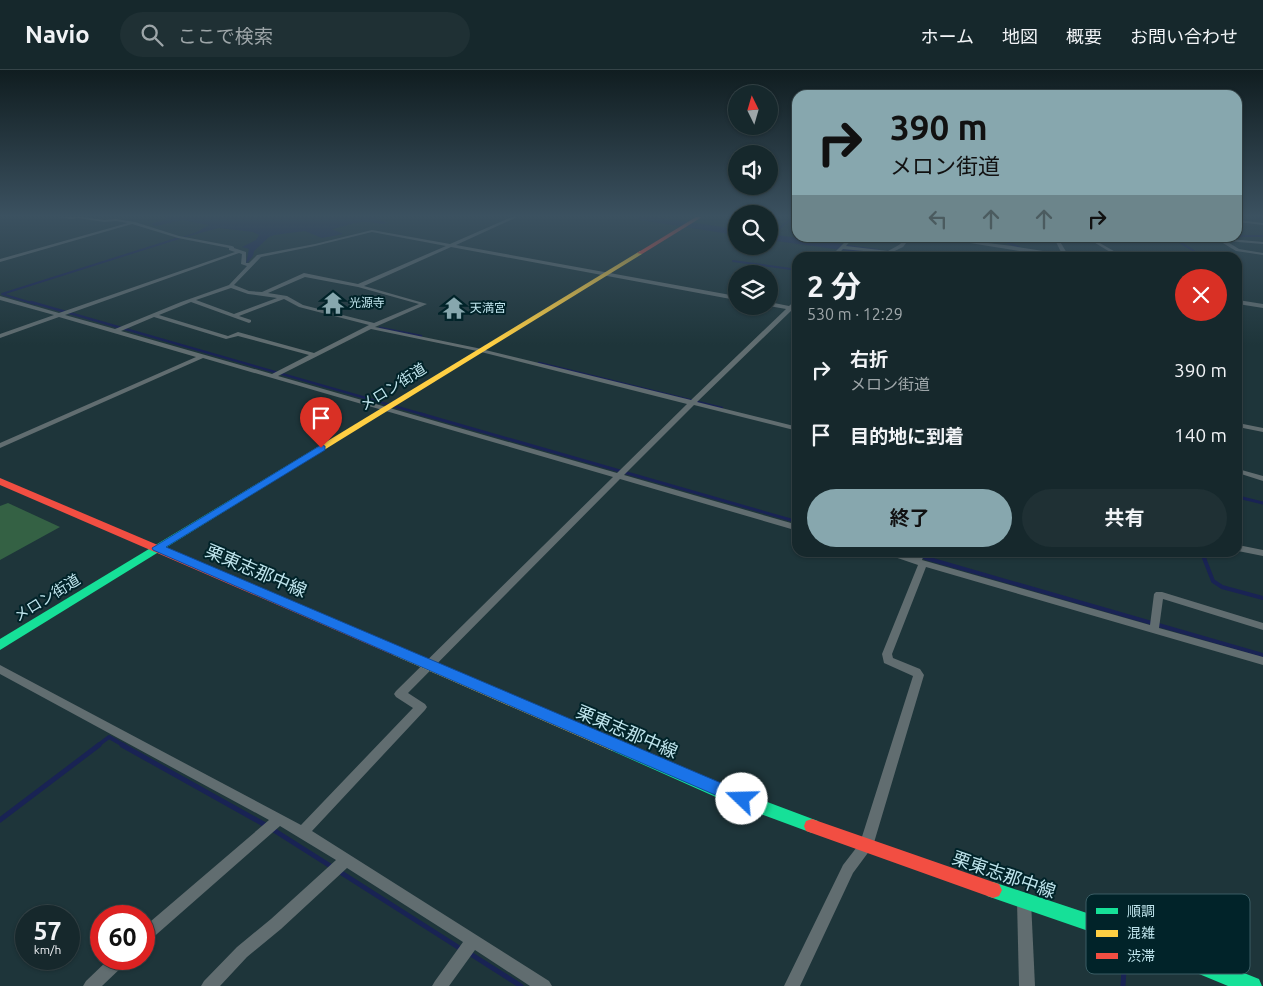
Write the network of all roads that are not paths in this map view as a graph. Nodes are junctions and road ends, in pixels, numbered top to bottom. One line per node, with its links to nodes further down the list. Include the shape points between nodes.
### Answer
1 (216, 260): 22 (street)
2 (243, 260): 7 (street, via 243,264)
3 (255, 260): 7 (street)
4 (419, 260): 10 (street)
5 (527, 260): 8 (street)
6 (628, 260): 8 (street, メロン街道)
7 (251, 265): 9 (street)
8 (605, 274): 13 (street); 29 (street, メロン街道)
9 (231, 286): 11 (street); 15 (street)
10 (359, 286): 11 (street, via 304,275); 26 (street, via 424,304)
11 (262, 294): 12 (street)
12 (285, 297): 24 (street); 26 (street, via 302,306)
13 (728, 297)
14 (0, 298): 22 (street)
15 (191, 300): 23 (street); 24 (street)
16 (1242, 303): 19 (street)
17 (792, 305): 20 (street)
18 (778, 306): 20 (street)
19 (1263, 306)
20 (789, 308): 21 (street); 33 (street)
21 (792, 308)
22 (62, 314): 27 (street); 28 (street)
23 (154, 315): 27 (street); 30 (street, via 228,338 238,334)
24 (233, 316): 25 (street)
25 (249, 321)
26 (371, 326): 29 (street); 30 (street)
27 (120, 329): 31 (street)
28 (0, 336)
29 (480, 351): 33 (street); 34 (street, メロン街道)
30 (314, 355): 32 (street)
31 (203, 356): 32 (street); 38 (street)
32 (277, 374): 34 (street)
33 (692, 402): 36 (street); 40 (street)
34 (390, 406): 40 (street); 44 (street, メロン街道)
35 (1242, 426): 37 (street)
36 (792, 427)
37 (1263, 430)
38 (0, 446)
39 (1242, 472): 41 (street)
40 (622, 473): 43 (street); 52 (street)
41 (1263, 479)
42 (0, 481): 44 (street, 栗東志那中線)
43 (792, 526)
44 (157, 548): 50 (street, メロン街道); 52 (street, 栗東志那中線)
45 (1242, 549): 46 (street)
46 (1263, 553)
47 (920, 558): 48 (street); 56 (street, via 887,654 892,663 919,675)
48 (1155, 626): 49 (street, via 1159,594); 51 (street)
49 (1263, 627)
50 (0, 645)
51 (1263, 661)
52 (428, 665): 55 (street, via 400,694 421,707); 56 (street, 栗東志那中線, via 724,793)
53 (0, 669): 54 (street)
54 (279, 819): 55 (street); 60 (street)
55 (303, 832): 57 (street)
56 (866, 846): 58 (street, 栗東志那中線); 68 (street, via 848,869)
57 (346, 860): 61 (street); 65 (street, via 242,952)
58 (1024, 901): 59 (street, 栗東志那中線); 69 (street)
59 (1086, 922)
60 (155, 926)
61 (473, 941): 66 (street); 67 (street)
62 (108, 970): 64 (street)
63 (1222, 974): 70 (street, 栗東志那中線)
64 (91, 986)
65 (209, 986)
66 (440, 986)
67 (544, 986)
68 (792, 986)
69 (1027, 986)
70 (1252, 986)

